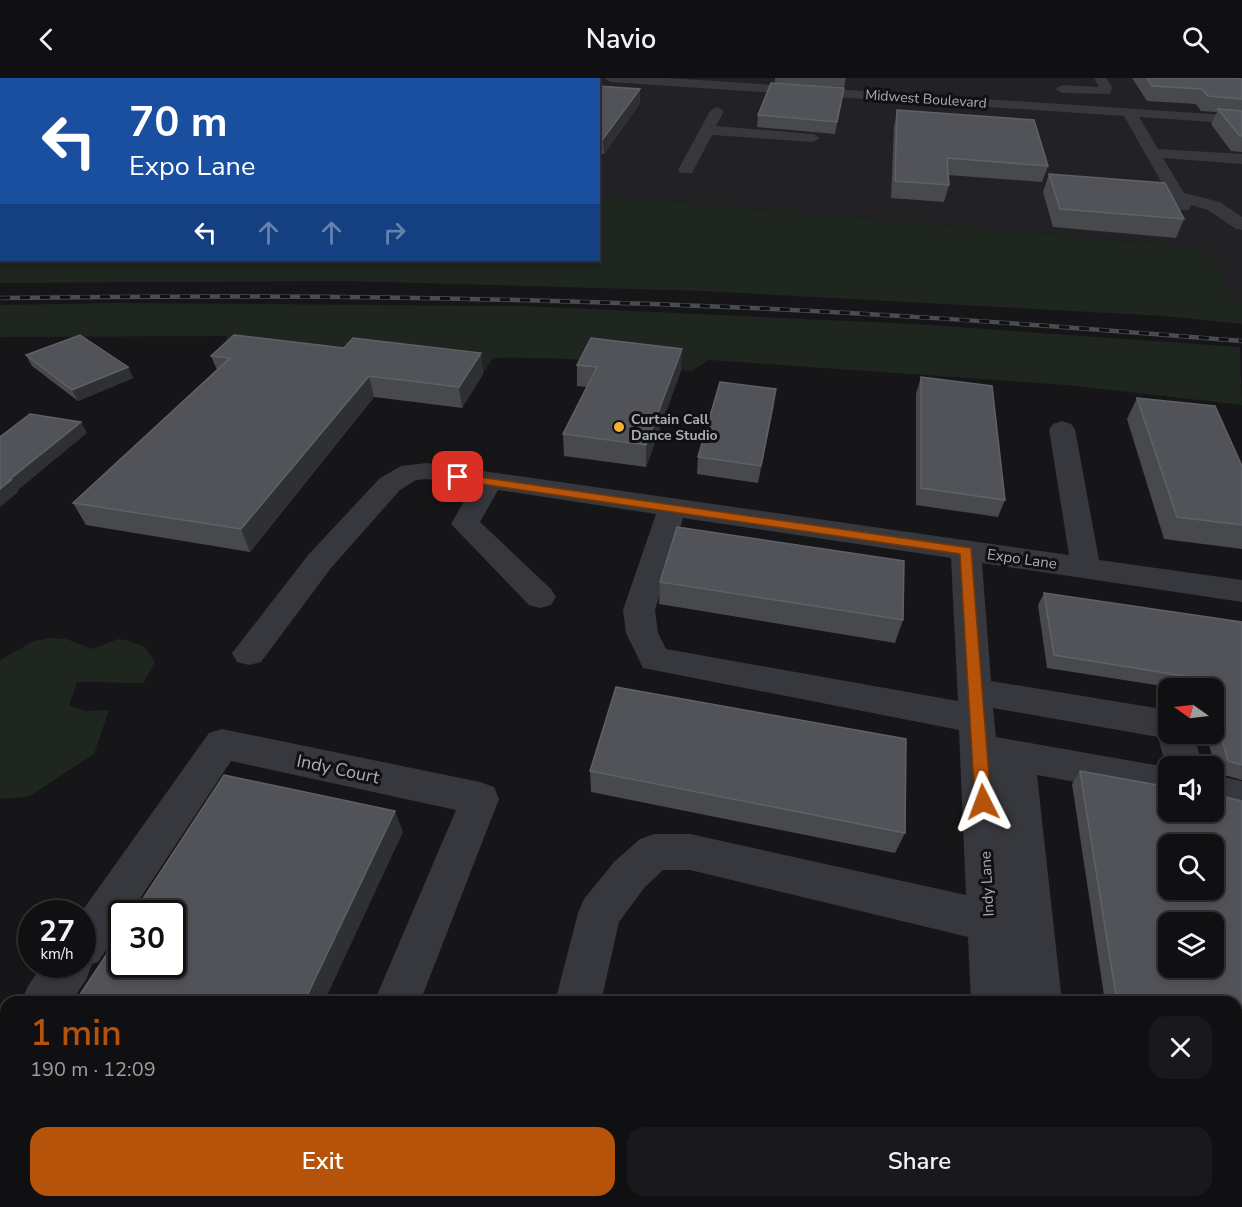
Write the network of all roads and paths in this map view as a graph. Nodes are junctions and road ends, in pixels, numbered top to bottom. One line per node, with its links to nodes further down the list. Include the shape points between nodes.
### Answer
1 (610, 78): 4 (street, Midwest Boulevard)
2 (873, 78): 7 (street)
3 (1100, 78): 6 (street, via 1105,91)
4 (626, 79): 5 (street, Midwest Boulevard)
5 (731, 86): 7 (street, Midwest Boulevard, via 831,86); 12 (street)
6 (1050, 89)
7 (871, 95): 10 (street, Midwest Boulevard, via 1034,101)
8 (1242, 120): 10 (street, Midwest Boulevard)
9 (1048, 122): 11 (street)
10 (1131, 122): 14 (street)
11 (1104, 126)
12 (707, 130): 13 (street); 16 (street)
13 (813, 138)
14 (1152, 153): 15 (street); 18 (street)
15 (1242, 159)
16 (686, 170)
17 (1233, 200): 18 (street)
18 (1187, 202): 19 (street, via 1214,206)
19 (1242, 225)
20 (1062, 429): 24 (street)
21 (489, 482): 22 (street, Expo Lane); 26 (street, via 465,524); 27 (street, Expo Lane, via 427,471 410,472 390,484 320,561)
22 (672, 509): 23 (street, Expo Lane); 29 (street, via 639,610 642,633 655,659)
23 (966, 551): 24 (street, Expo Lane); 29 (street, Indy Lane)
24 (1086, 569): 25 (street, Expo Lane)
25 (1242, 591)
26 (540, 597)
27 (249, 653)
28 (1158, 724): 29 (street)
29 (987, 729): 30 (street); 33 (street, Indy Lane); 40 (street)
30 (1158, 780)
31 (1224, 793): 32 (street)
32 (1242, 796)
33 (989, 921): 38 (street, via 690,852 654,852 629,875 599,913); 39 (street, Indy Lane)
34 (96, 927): 37 (street, Indy Court, via 222,744 480,799)
35 (60, 978): 36 (street)
36 (48, 996)
37 (399, 996)
38 (579, 996)
39 (994, 996)
40 (1038, 996)

